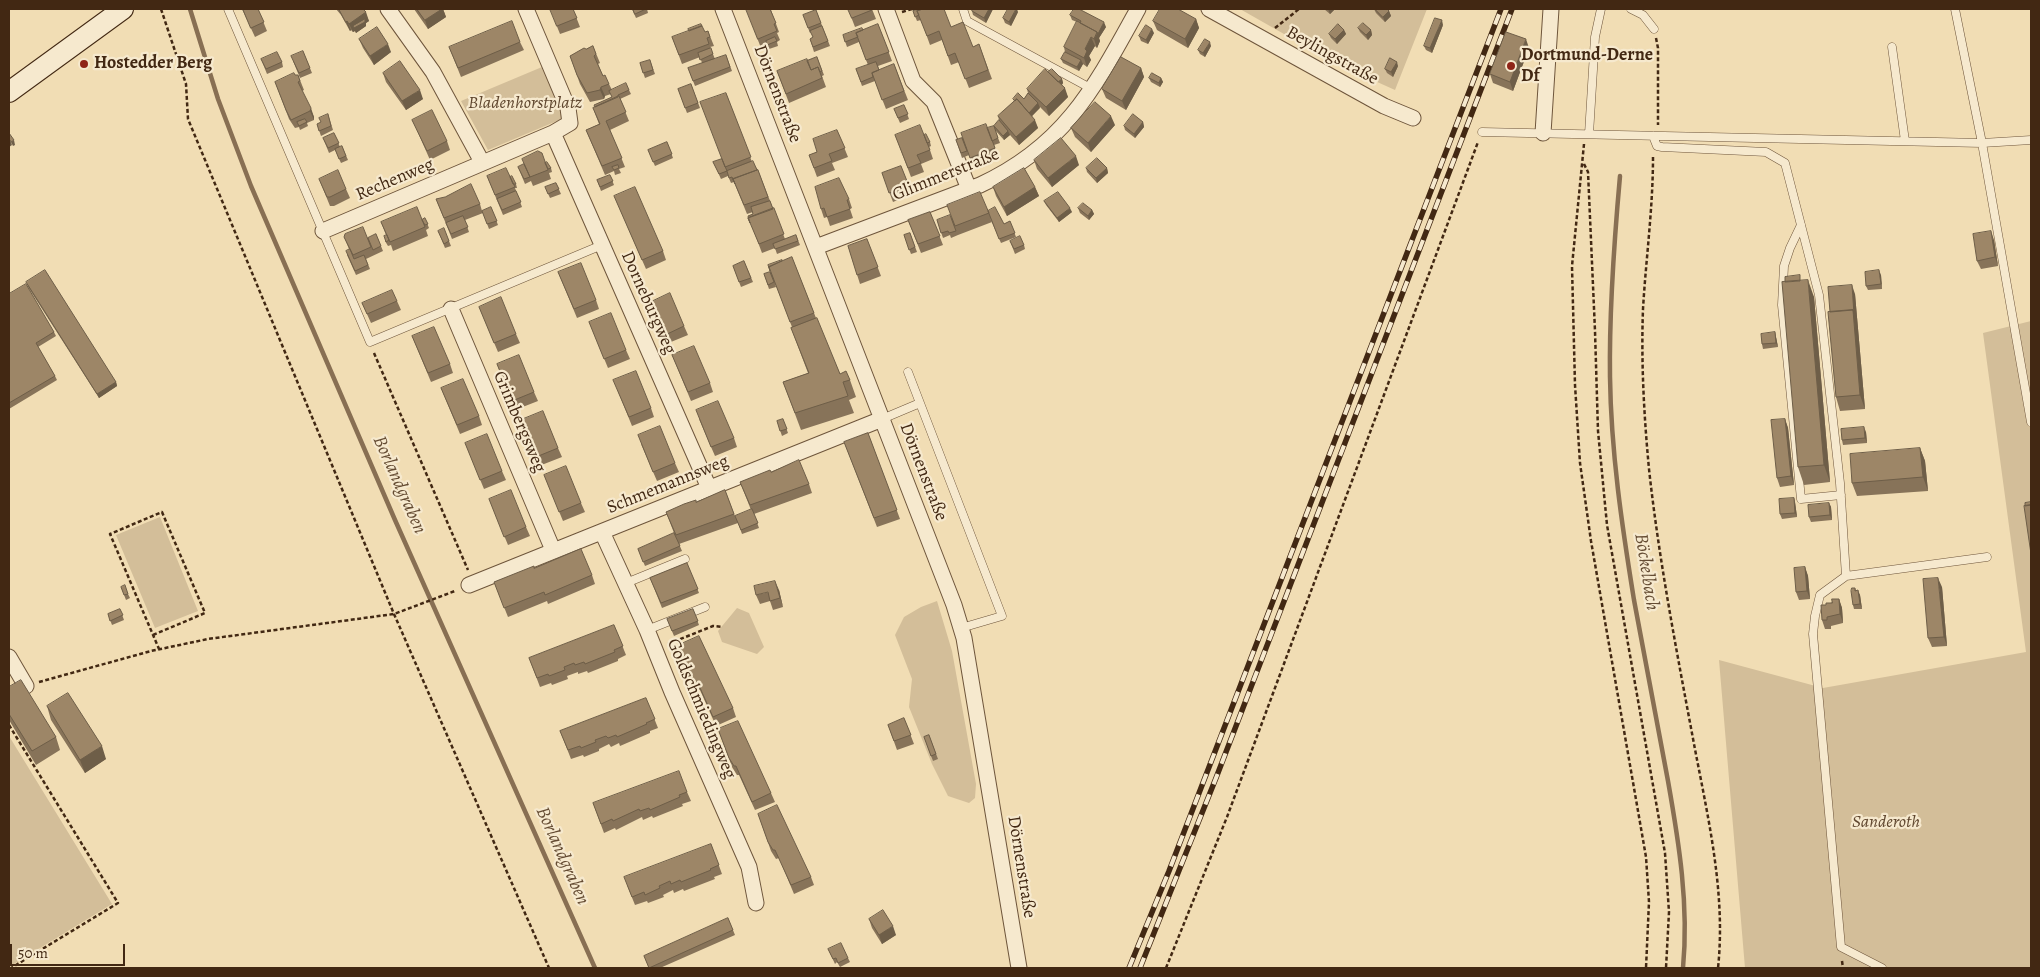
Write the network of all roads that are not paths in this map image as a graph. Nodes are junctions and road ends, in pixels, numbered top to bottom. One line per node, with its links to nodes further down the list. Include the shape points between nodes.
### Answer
1 (123, 9): 17 (main road)
2 (228, 9): 30 (lane)
3 (388, 9): 27 (street, via 433,72)
4 (526, 9): 19 (street, via 570,117 570,122)
5 (723, 9): 32 (street, Dörnenstraße)
6 (886, 9): 28 (street, via 914,81 934,102)
7 (963, 9): 16 (lane, via 967,21)
8 (1138, 9): 16 (street, Glimmerstraße)
9 (1209, 9): 18 (street, Beylingstraße, via 1384,106)
10 (1551, 9): 21 (street)
11 (1601, 9): 22 (lane, via 1595,37)
12 (1631, 9): 14 (lane, via 1643,16)
13 (1955, 9): 26 (lane)
14 (1654, 29)
15 (1892, 47): 25 (lane)
16 (1092, 89): 28 (street, Glimmerstraße, via 1072,116 1029,158)
17 (9, 92)
18 (1413, 118)
19 (553, 132): 27 (street); 31 (street, Dorneburgweg)
20 (1482, 132): 21 (lane)
21 (1542, 133): 22 (lane)
22 (1587, 134): 23 (lane)
23 (1656, 136): 25 (lane); 29 (lane, via 1656,146 1662,148 1766,152 1785,163)
24 (2031, 140): 26 (lane)
25 (1905, 141): 26 (lane)
26 (1982, 143): 37 (lane)
27 (482, 162): 30 (street, Rechenweg)
28 (969, 189): 32 (street, Glimmerstraße)
29 (1801, 225): 39 (lane, via 1819,295); 39 (lane, via 1784,266 1782,305 1801,499)
30 (323, 231): 33 (lane, via 370,342)
31 (602, 245): 33 (lane); 38 (street, Dorneburgweg)
32 (816, 247): 36 (street, Dörnenstraße)
33 (451, 309): 41 (street, Grimbergsweg)
34 (908, 372): 35 (lane)
35 (920, 403): 36 (lane); 48 (lane, via 1002,616)
36 (882, 419): 38 (street, Schmemannsweg); 48 (street, Dörnenstraße)
37 (2031, 422)
38 (709, 488): 40 (street, Schmemannsweg)
39 (1841, 495): 44 (lane)
40 (602, 532): 41 (street, Schmemannsweg); 46 (street, Goldschmiedingweg)
41 (553, 550): 45 (street, Schmemannsweg)
42 (1987, 557): 44 (lane)
43 (685, 559): 46 (lane)
44 (1846, 576): 54 (lane, via 1820,595 1813,634 1832,864 1841,947)
45 (471, 584)
46 (626, 584): 49 (street, Goldschmiedingweg)
47 (705, 607): 49 (lane)
48 (961, 628): 53 (street, Dörnenstraße)
49 (647, 630): 52 (street, Goldschmiedingweg, via 749,867)
50 (9, 657): 51 (street)
51 (22, 684)
52 (756, 904)
53 (1019, 968)
54 (1882, 968)

